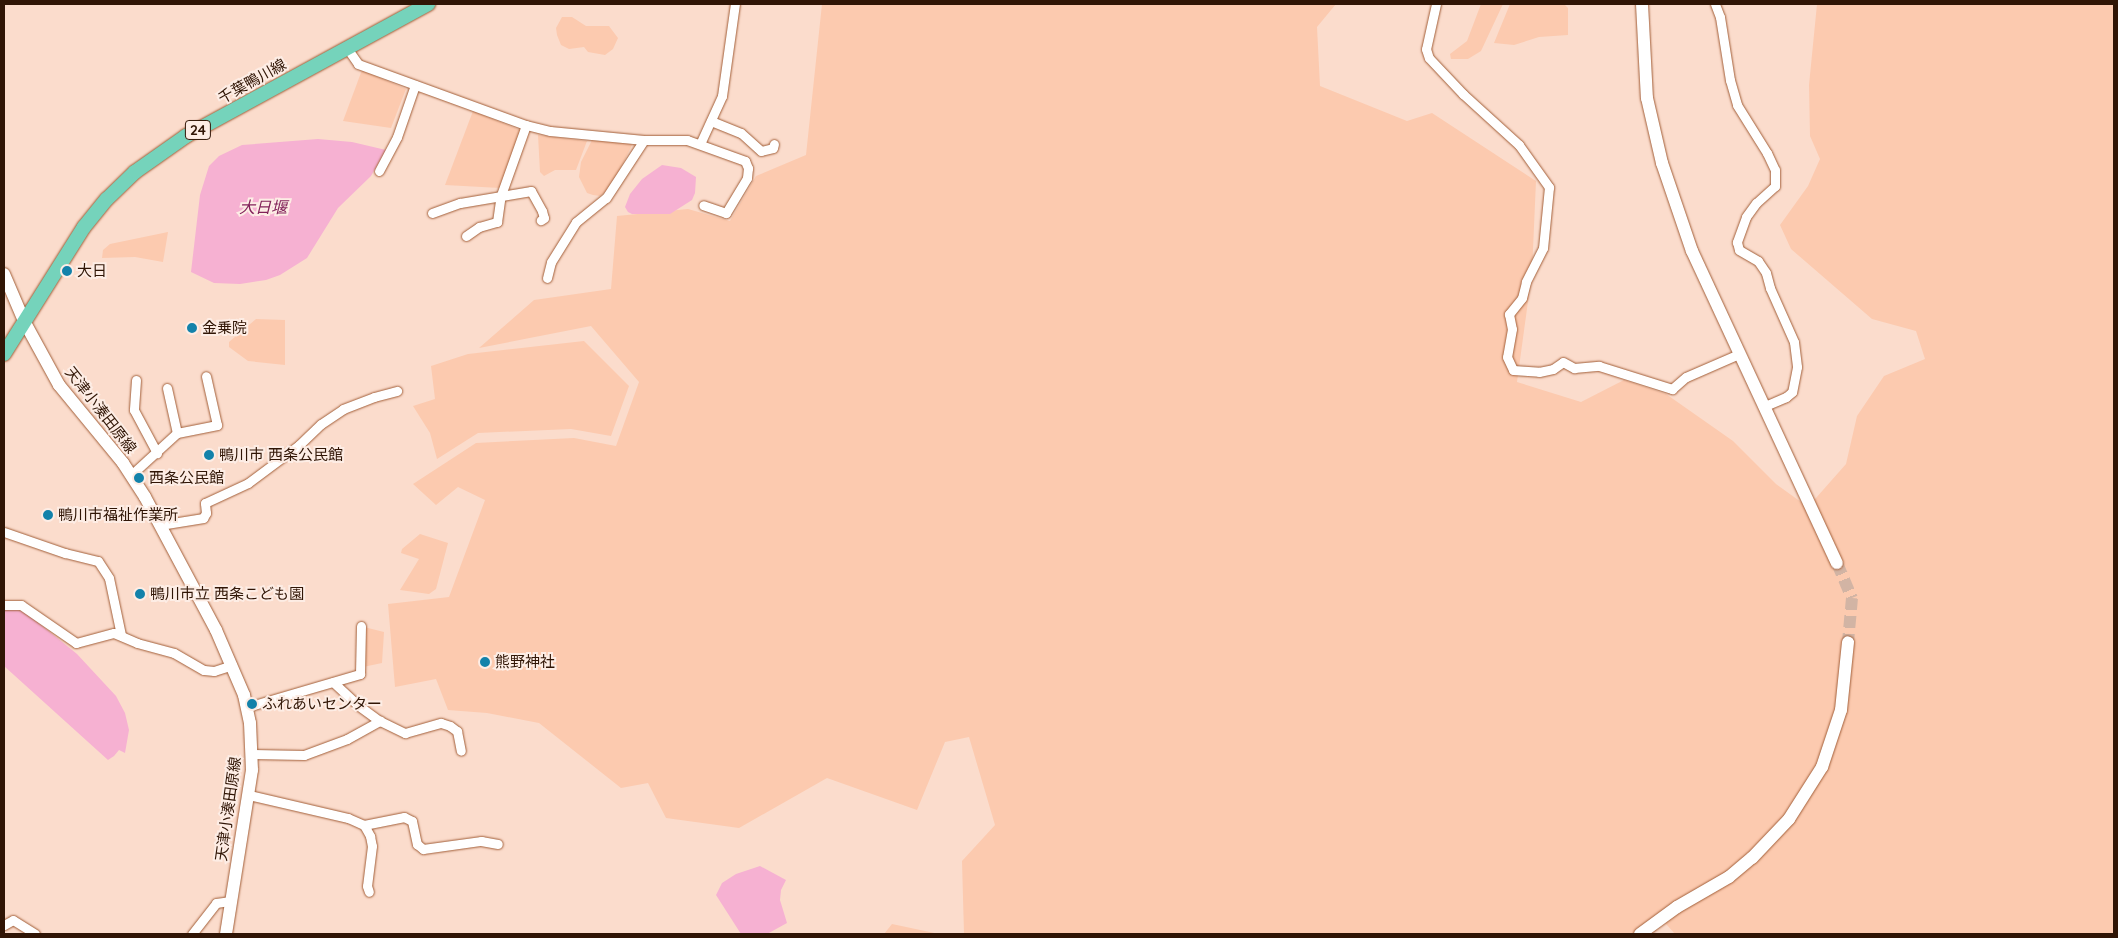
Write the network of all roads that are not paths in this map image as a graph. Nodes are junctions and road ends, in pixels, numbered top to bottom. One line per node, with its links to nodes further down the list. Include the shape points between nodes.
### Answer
1 (428, 4): 6 (main road, 千葉鴨川線 / 24)
2 (735, 4): 8 (street, via 722,96)
3 (1436, 4): 24 (street, via 1426,49 1429,58 1519,145 1549,187 1543,248 1526,282 1522,298 1509,314 1512,329 1507,357 1513,370 1539,372 1553,369 1563,362 1574,368 1599,366 1672,389 1686,377)
4 (1642, 4): 24 (street, via 1647,98 1662,163 1692,251)
5 (1715, 4): 29 (street, via 1737,105 1774,170 1775,186 1746,217 1737,242 1739,250 1758,262 1766,273 1794,342 1797,366 1792,392)
6 (347, 48): 7 (street, via 358,64); 22 (main road, 千葉鴨川線 / 24, via 186,136 135,172 84,227)
7 (415, 85): 9 (street); 13 (street, via 397,137)
8 (711, 121): 11 (street); 12 (street, via 741,133 761,151 773,148)
9 (526, 125): 10 (street, via 550,131); 14 (street)
10 (644, 140): 11 (street, via 687,140); 20 (street, via 616,187 576,222 551,262)
11 (700, 144): 15 (street, via 735,156 745,161 748,168 747,178 726,213)
12 (774, 144)
13 (379, 171)
14 (501, 195): 16 (street, via 460,203); 17 (street, via 531,191 542,210 544,218); 18 (street, via 497,222 479,227)
15 (702, 205)
16 (432, 213)
17 (541, 220)
18 (466, 236)
19 (4, 274): 21 (street, 天津小湊田原線)
20 (547, 278)
21 (8, 295): 22 (street, 天津小湊田原線)
22 (24, 321): 23 (main road, 千葉鴨川線 / 24); 32 (street, 天津小湊田原線, via 66,394)
23 (4, 354)
24 (1739, 354): 29 (street)
25 (206, 376): 30 (street, via 217,425)
26 (136, 380): 31 (street, via 134,410)
27 (167, 388): 30 (street)
28 (397, 391): 33 (street, via 343,409 248,483 205,503 203,518)
29 (1763, 406): 35 (street)
30 (177, 433): 31 (street)
31 (157, 453): 32 (street)
32 (131, 475): 33 (street, 天津小湊田原線)
33 (160, 525): 40 (street, 天津小湊田原線)
34 (4, 532): 38 (street, via 98,561 109,578)
35 (1836, 563)
36 (4, 605): 38 (street, via 21,605 76,643 108,633)
37 (362, 626): 41 (street, via 360,674)
38 (121, 635): 40 (street, via 174,653 204,670 214,671)
39 (1848, 642): 55 (street, via 1841,710 1822,767 1789,818 1752,858 1729,877 1677,907)
40 (232, 664): 42 (street, 天津小湊田原線)
41 (333, 682): 42 (street); 43 (street)
42 (247, 707): 45 (street, 天津小湊田原線)
43 (380, 721): 44 (street, via 405,733 440,723 450,726 457,731); 45 (street, via 347,739 304,755)
44 (461, 751)
45 (253, 754): 46 (street, 天津小湊田原線)
46 (249, 795): 47 (street, via 348,818); 50 (street, 天津小湊田原線)
47 (364, 825): 48 (street, via 404,816 412,821 417,844 423,849 481,841); 49 (street, via 372,846)
48 (498, 844)
49 (369, 892)
50 (231, 901): 53 (street, via 216,903); 54 (street, 天津小湊田原線)
51 (4, 925): 52 (street, via 12,920)
52 (36, 934)
53 (192, 934)
54 (226, 934)
55 (1640, 934)

